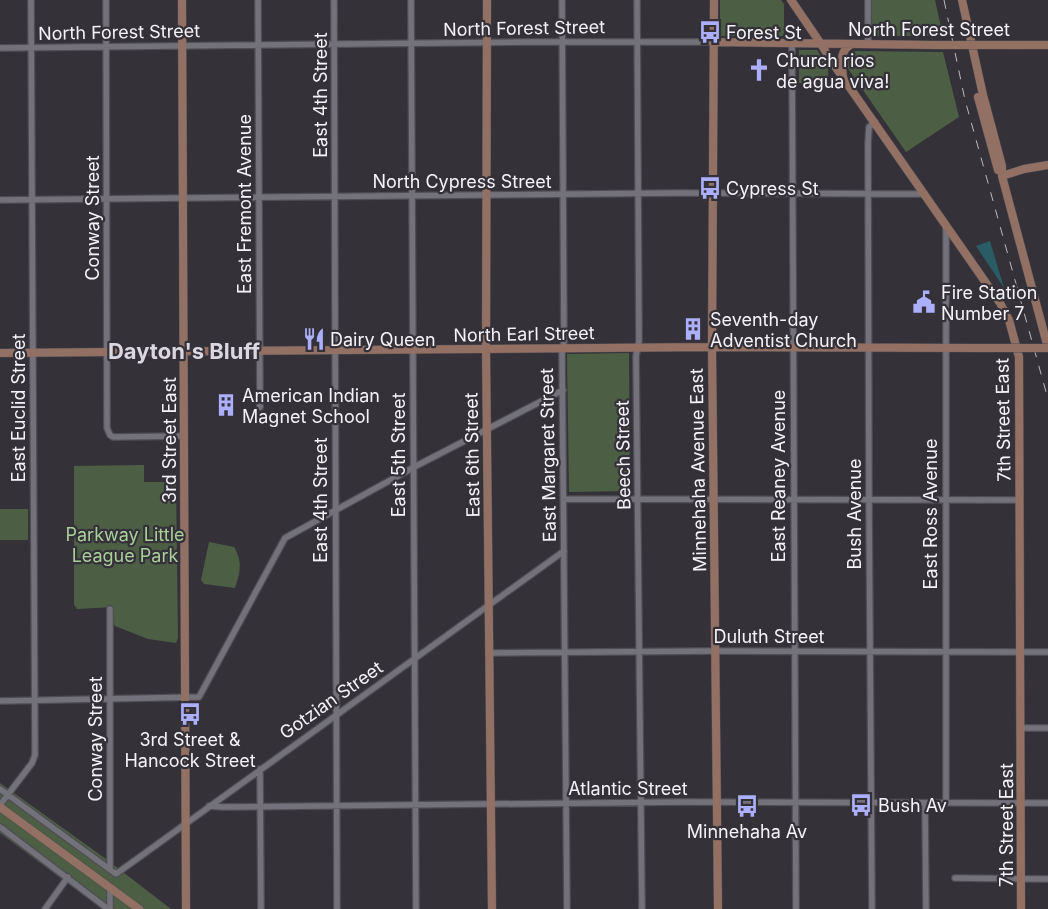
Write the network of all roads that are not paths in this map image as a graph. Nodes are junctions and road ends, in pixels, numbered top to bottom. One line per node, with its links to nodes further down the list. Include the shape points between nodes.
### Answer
1 (31, 0): 30 (street, East Euclid Street)
2 (106, 0): 28 (street, Conway Street)
3 (182, 0): 27 (street, 3rd Street East)
4 (258, 0): 24 (street, East Fremont Avenue)
5 (334, 0): 25 (street, East 4th Street)
6 (411, 0): 19 (street, East 5th Street)
7 (486, 0): 18 (street, East 6th Street)
8 (562, 0): 15 (street, East Margaret Street)
9 (638, 0): 16 (street, Beech Street)
10 (714, 0): 17 (street, Minnehaha Avenue East)
11 (791, 0): 21 (street, 7th Street East)
12 (868, 0): 23 (street)
13 (957, 0): 34 (street, via 985,128 996,167)
14 (962, 0): 34 (street)
15 (562, 42): 16 (street, North Forest Street); 18 (street, North Forest Street); 40 (street, East Margaret Street)
16 (638, 42): 17 (street, North Forest Street); 35 (street, Beech Street)
17 (713, 42): 20 (street, North Forest Street); 36 (street, Minnehaha Avenue East)
18 (486, 43): 19 (street, North Forest Street); 39 (street, East 6th Street)
19 (410, 44): 25 (street, North Forest Street); 42 (street, East 5th Street)
20 (792, 44): 21 (street, North Forest Street); 37 (street, East Reaney Avenue)
21 (821, 44): 22 (street, North Forest Street); 31 (street, 7th Street East)
22 (852, 44): 23 (street, North Forest Street); 31 (street, via 842,54)
23 (868, 44): 26 (street, North Forest Street, bridge)
24 (258, 45): 25 (street, North Forest Street); 27 (street, North Forest Street); 43 (street, East Fremont Avenue)
25 (334, 45): 44 (street, East 4th Street)
26 (1048, 45)
27 (182, 46): 28 (street, North Forest Street); 45 (street, 3rd Street East)
28 (106, 47): 30 (street, North Forest Street); 46 (street, Conway Street)
29 (0, 48): 30 (street, North Forest Street)
30 (31, 48): 48 (street, East Euclid Street)
31 (844, 79): 32 (street, 7th Street East)
32 (875, 122): 38 (street, 7th Street East); 41 (street, Bush Avenue, via 869,127)
33 (1048, 165): 34 (street)
34 (1002, 176): 56 (street)
35 (638, 194): 36 (street, North Cypress Street); 40 (street, North Cypress Street); 54 (street, Beech Street)
36 (713, 194): 37 (street, North Cypress Street); 50 (street, Minnehaha Avenue East)
37 (792, 194): 41 (street, North Cypress Street); 51 (street, East Reaney Avenue)
38 (924, 194): 41 (street, North Cypress Street); 49 (street, 7th Street East)
39 (486, 195): 40 (street, North Cypress Street); 42 (street, North Cypress Street); 57 (street, East 6th Street)
40 (563, 195): 53 (street, East Margaret Street)
41 (869, 195): 52 (street, Bush Avenue)
42 (411, 196): 44 (street, North Cypress Street); 60 (street, East 5th Street)
43 (260, 197): 44 (street, North Cypress Street); 45 (street, North Cypress Street); 58 (street, East Fremont Avenue)
44 (335, 197): 59 (street, East 4th Street)
45 (183, 198): 46 (street, North Cypress Street); 61 (street, 3rd Street East)
46 (107, 199): 48 (street, North Cypress Street); 62 (street, Conway Street)
47 (0, 200): 48 (street, North Cypress Street)
48 (32, 200): 64 (street, East Euclid Street)
49 (946, 226): 55 (street, East Ross Avenue); 76 (street, 7th Street East, via 1007,315 1019,357)
50 (712, 347): 51 (street, North Earl Street); 54 (street, North Earl Street); 72 (street, Minnehaha Avenue East)
51 (793, 347): 52 (street, North Earl Street); 73 (street, East Reaney Avenue)
52 (868, 347): 55 (street, North Earl Street); 74 (street, Bush Avenue)
53 (563, 348): 54 (street, North Earl Street); 57 (street, North Earl Street); 65 (street, East Margaret Street)
54 (638, 348): 71 (street, Beech Street)
55 (945, 348): 56 (street, North Earl Street, bridge); 75 (street, East Ross Avenue)
56 (1048, 348)
57 (486, 349): 60 (street, North Earl Street); 67 (street, East 6th Street)
58 (260, 350): 59 (street, North Earl Street); 61 (street, North Earl Street); 66 (street, East Fremont Avenue)
59 (335, 350): 60 (street, North Earl Street); 77 (street, East 4th Street)
60 (413, 350): 69 (street, East 5th Street)
61 (183, 351): 62 (street, North Earl Street); 68 (street, 3rd Street East)
62 (108, 352): 64 (street, North Earl Street); 68 (street, Conway Street, via 107,428 110,435)
63 (0, 353): 64 (street, North Earl Street)
64 (33, 353): 92 (street, East Euclid Street)
65 (563, 390): 67 (street); 70 (street, East Margaret Street)
66 (260, 407)
67 (487, 428): 69 (street); 79 (street, East 6th Street)
68 (184, 436): 91 (street, 3rd Street East)
69 (412, 468): 77 (street); 90 (street, East 5th Street)
70 (564, 499): 71 (street); 78 (street, East Margaret Street)
71 (638, 499): 72 (street); 82 (street, Beech Street)
72 (713, 499): 73 (street); 81 (street, Minnehaha Avenue East)
73 (793, 499): 74 (street); 83 (street, East Reaney Avenue)
74 (869, 499): 75 (street); 84 (street, Bush Avenue)
75 (945, 500): 76 (street); 85 (street, East Ross Avenue)
76 (1019, 500): 86 (street, 7th Street East)
77 (335, 510): 91 (street, via 285,538 201,696); 95 (street, East 4th Street)
78 (564, 551): 79 (street, Gotzian Street); 87 (street, East Margaret Street)
79 (489, 604): 89 (street, East 6th Street); 90 (street, Gotzian Street)
80 (110, 609): 93 (street, Conway Street)
81 (715, 650): 82 (street, Duluth Street); 83 (street, Duluth Street); 101 (street, Minnehaha Avenue East)
82 (640, 651): 87 (street, Duluth Street); 103 (street, Beech Street)
83 (794, 651): 84 (street, Duluth Street); 104 (street, East Reaney Avenue)
84 (869, 651): 85 (street, Duluth Street); 105 (street, Bush Avenue)
85 (945, 651): 86 (street, Duluth Street); 107 (street, East Ross Avenue)
86 (1020, 651): 88 (street, Duluth Street); 96 (street, 7th Street East)
87 (565, 652): 89 (street, Duluth Street); 102 (street, East Margaret Street)
88 (1048, 652)
89 (489, 653): 111 (street, East 6th Street)
90 (416, 658): 95 (street, Gotzian Street); 110 (street, East 5th Street)
91 (185, 699): 93 (street); 116 (street, 3rd Street East)
92 (34, 700): 93 (street); 94 (street); 100 (street, East Euclid Street, via 35,755)
93 (110, 700): 118 (street, Conway Street)
94 (0, 701)
95 (335, 714): 98 (street, Gotzian Street); 114 (street, East 4th Street)
96 (1020, 728): 97 (street); 108 (street, 7th Street East)
97 (1048, 728)
98 (260, 769): 113 (street, Gotzian Street); 115 (street)
99 (0, 789): 100 (street)
100 (8, 794): 112 (street, East Euclid Street); 118 (street)
101 (716, 802): 103 (street, Atlantic Street); 104 (street, Atlantic Street); 134 (street, Minnehaha Avenue East)
102 (566, 803): 103 (street, Atlantic Street); 111 (street, Atlantic Street); 132 (street, East Margaret Street)
103 (641, 803): 133 (street, Beech Street)
104 (795, 803): 105 (street, Atlantic Street); 135 (street, East Reaney Avenue)
105 (870, 803): 106 (street, Atlantic Street); 136 (street, Bush Avenue)
106 (925, 803): 107 (street, Atlantic Street); 137 (street)
107 (946, 803): 108 (street, Atlantic Street)
108 (1020, 803): 109 (street, Atlantic Street); 121 (street, 7th Street East)
109 (1048, 803)
110 (416, 804): 111 (street, Atlantic Street); 114 (street, Atlantic Street); 130 (street, East 5th Street)
111 (491, 804): 131 (street, East 6th Street)
112 (0, 806): 123 (street)
113 (209, 806): 115 (street, Atlantic Street); 116 (street, Gotzian Street)
114 (336, 806): 115 (street, Atlantic Street); 129 (street, East 4th Street)
115 (260, 807): 128 (street)
116 (185, 823): 118 (street, Gotzian Street, via 116,874); 127 (street, 3rd Street East)
117 (0, 827): 119 (street)
118 (110, 869)
119 (68, 877): 124 (street); 125 (street)
120 (955, 878): 121 (street)
121 (1021, 878): 122 (street); 138 (street, 7th Street East)
122 (1048, 879)
123 (110, 888): 125 (street); 126 (street)
124 (45, 909)
125 (109, 909)
126 (139, 909)
127 (186, 909)
128 (261, 909)
129 (337, 909)
130 (416, 909)
131 (492, 909)
132 (567, 909)
133 (642, 909)
134 (718, 909)
135 (796, 909)
136 (872, 909)
137 (926, 909)
138 (1022, 909)

